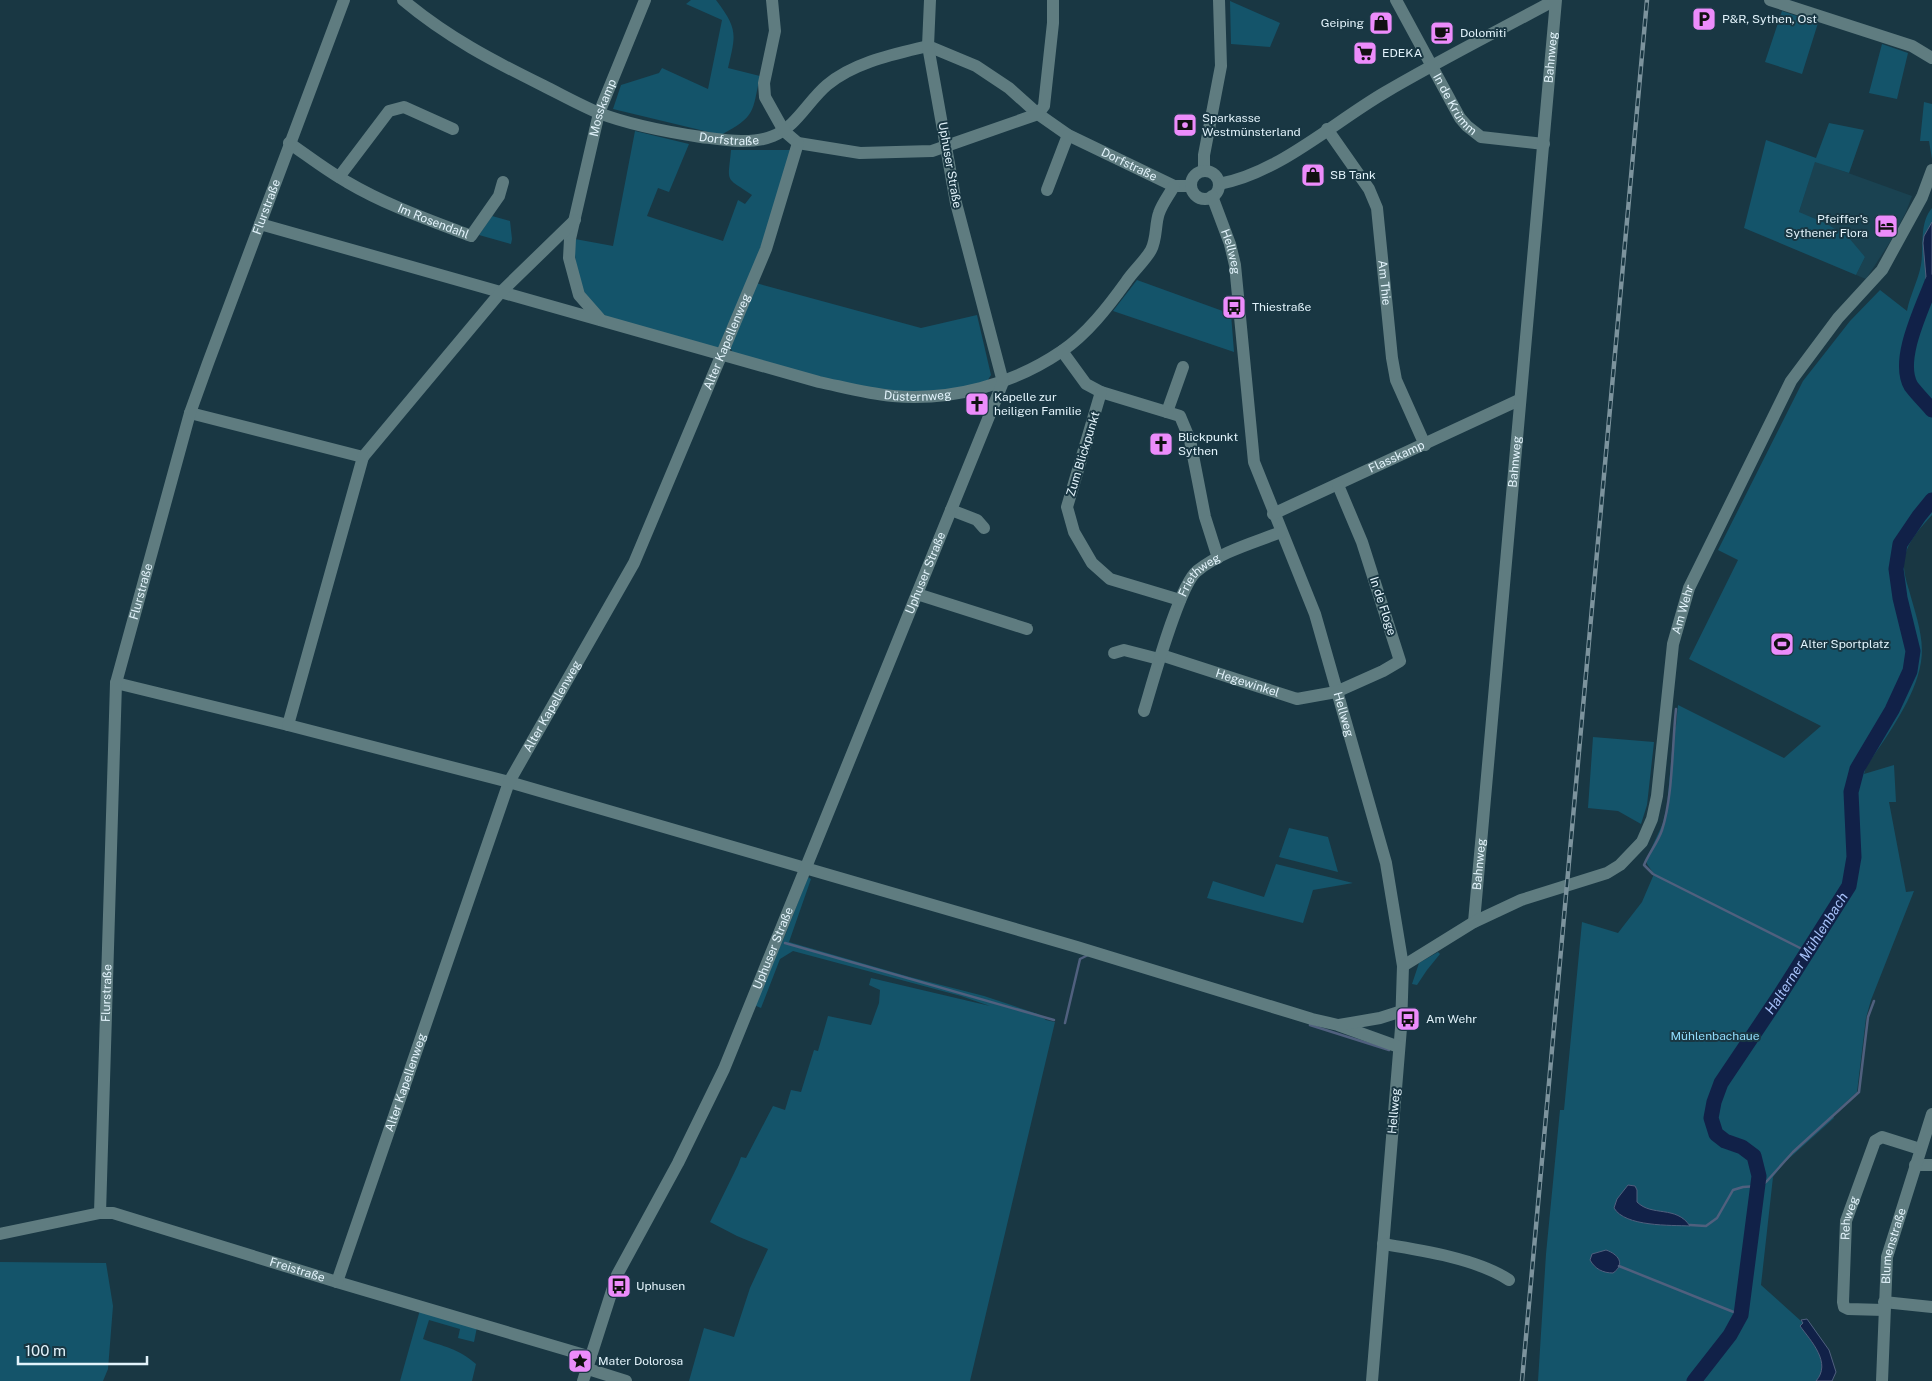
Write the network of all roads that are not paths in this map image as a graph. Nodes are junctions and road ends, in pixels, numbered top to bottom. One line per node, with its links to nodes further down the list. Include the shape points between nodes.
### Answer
1 (344, 0): 21 (street, Flurstraße)
2 (403, 0): 15 (street, Dorfstraße, via 429,22 487,58)
3 (645, 0): 15 (street, Mosskamp)
4 (772, 0): 19 (street, via 775,31 764,83 765,96)
5 (930, 0): 12 (street, Uphuser Straße)
6 (1053, 0): 16 (street, via 1044,106)
7 (1219, 0): 26 (street, via 1222,66 1204,155)
8 (1396, 0): 14 (street, In de Krümm)
9 (1556, 0): 14 (street); 23 (street, Bahnweg)
10 (1770, 0): 11 (street)
11 (1803, 5): 13 (street, via 1912,46)
12 (928, 46): 16 (street, Dorfstraße, via 976,66 1009,88); 19 (street, Dorfstraße, via 840,75 826,85); 24 (street, Uphuser Straße)
13 (1932, 58)
14 (1432, 66): 18 (street); 23 (street, In de Krümm, via 1460,118 1481,137)
15 (599, 113): 19 (street, Dorfstraße, via 666,131 735,141 754,141); 34 (street, Mosskamp)
16 (1038, 114): 20 (street, Dorfstraße); 24 (street)
17 (452, 129): 27 (street, via 404,107 389,112)
18 (1327, 129): 29 (street, via 1283,159 1233,181); 46 (street, Am Thie, via 1368,189 1377,208 1396,380)
19 (784, 131): 22 (street)
20 (1068, 135): 30 (street, Dorfstraße); 32 (street)
21 (289, 143): 27 (street, Im Rosendahl); 35 (street, Flurstraße)
22 (798, 143): 24 (street, via 860,153 932,151); 39 (street, Alter Kapellenweg, via 766,249)
23 (1544, 144): 43 (street, Bahnweg)
24 (946, 146): 41 (street, Uphuser Straße, via 956,203)
25 (1932, 170): 65 (street, Am Wehr, via 1922,197 1882,270 1838,318 1791,381 1689,588 1674,644 1657,796 1642,842 1620,865 1607,872 1521,900)
26 (1204, 171): 29 (street, via 1214,174); 31 (street, via 1194,176)
27 (339, 177): 28 (street, Im Rosendahl, via 378,199 472,236 499,196)
28 (504, 182)
29 (1218, 184): 33 (street)
30 (1174, 186): 31 (street, Dorfstraße); 38 (street, Düsternweg, via 1159,212 1152,249 1112,302)
31 (1191, 186): 33 (street, via 1198,197)
32 (1047, 190)
33 (1212, 196): 50 (street, Hellweg, via 1235,265 1254,462)
34 (575, 220): 36 (street); 37 (street, Mosskamp, via 569,258 574,280 578,295)
35 (260, 224): 36 (street, Düsternweg); 45 (street, Flurstraße)
36 (500, 293): 37 (street, Düsternweg); 47 (street)
37 (601, 320): 39 (street, Düsternweg)
38 (1062, 351): 41 (street, Düsternweg); 42 (street, via 1086,384)
39 (722, 353): 41 (street, Düsternweg, via 818,382 892,396 943,396); 63 (street, Alter Kapellenweg, via 634,563)
40 (1183, 367): 44 (street)
41 (1003, 382): 49 (street, Uphuser Straße)
42 (1101, 392): 44 (street); 55 (street, Zum Blickpunkt, via 1067,507 1074,532 1092,564 1110,579)
43 (1519, 400): 46 (street, Flasskamp); 65 (street, Bahnweg)
44 (1168, 412): 53 (street, via 1180,416 1190,440 1205,517)
45 (190, 413): 47 (street); 59 (street, Flurstraße)
46 (1425, 445): 48 (street, Flasskamp)
47 (363, 457): 62 (street)
48 (1338, 484): 50 (street, Flasskamp); 60 (street, In de Floge, via 1362,542 1400,661)
49 (951, 510): 51 (street, via 977,520); 54 (street, Uphuser Straße)
50 (1274, 514): 52 (street, Hellweg)
51 (984, 528)
52 (1281, 532): 53 (street, Friethweg); 60 (street, Hellweg, via 1314,614)
53 (1218, 558): 55 (street, Friethweg, via 1195,572)
54 (917, 594): 56 (street); 64 (street, Uphuser Straße)
55 (1180, 600): 58 (street, Friethweg)
56 (1027, 629)
57 (1114, 653): 58 (street, via 1124,650)
58 (1160, 657): 60 (street, Hegewinkel, via 1297,699); 61 (street, Friethweg)
59 (116, 683): 62 (street); 74 (street, Flurstraße)
60 (1336, 692): 66 (street, Hellweg, via 1386,863)
61 (1144, 711)
62 (288, 725): 63 (street)
63 (509, 782): 64 (street); 78 (street, Alter Kapellenweg)
64 (805, 869): 68 (street); 81 (street, Uphuser Straße, via 724,1070 617,1275)
65 (1474, 922): 66 (street, Am Wehr)
66 (1403, 966): 67 (street, Hellweg)
67 (1402, 1011): 68 (street); 69 (street, Hellweg)
68 (1338, 1025): 69 (street)
69 (1399, 1047): 76 (street, Hellweg)
70 (1932, 1114): 71 (street, Blumenstraße)
71 (1920, 1150): 72 (street, Blumenstraße); 79 (street, Rehweg, via 1882,1137 1875,1141 1846,1221 1844,1307)
72 (1915, 1165): 73 (street); 79 (street, Blumenstraße, via 1887,1257)
73 (1932, 1165)
74 (100, 1213): 75 (street, Freistraße); 78 (street, Freistraße, via 113,1213)
75 (0, 1234)
76 (1383, 1244): 77 (street, via 1432,1252 1497,1272); 84 (street, Hellweg)
77 (1509, 1280)
78 (337, 1282): 81 (street, Freistraße)
79 (1884, 1306): 80 (street); 85 (street, Blumenstraße)
80 (1932, 1307)
81 (590, 1363): 82 (street, Uphuser Straße); 83 (street, Freistraße)
82 (583, 1381)
83 (626, 1381)
84 (1372, 1381)
85 (1882, 1381)

